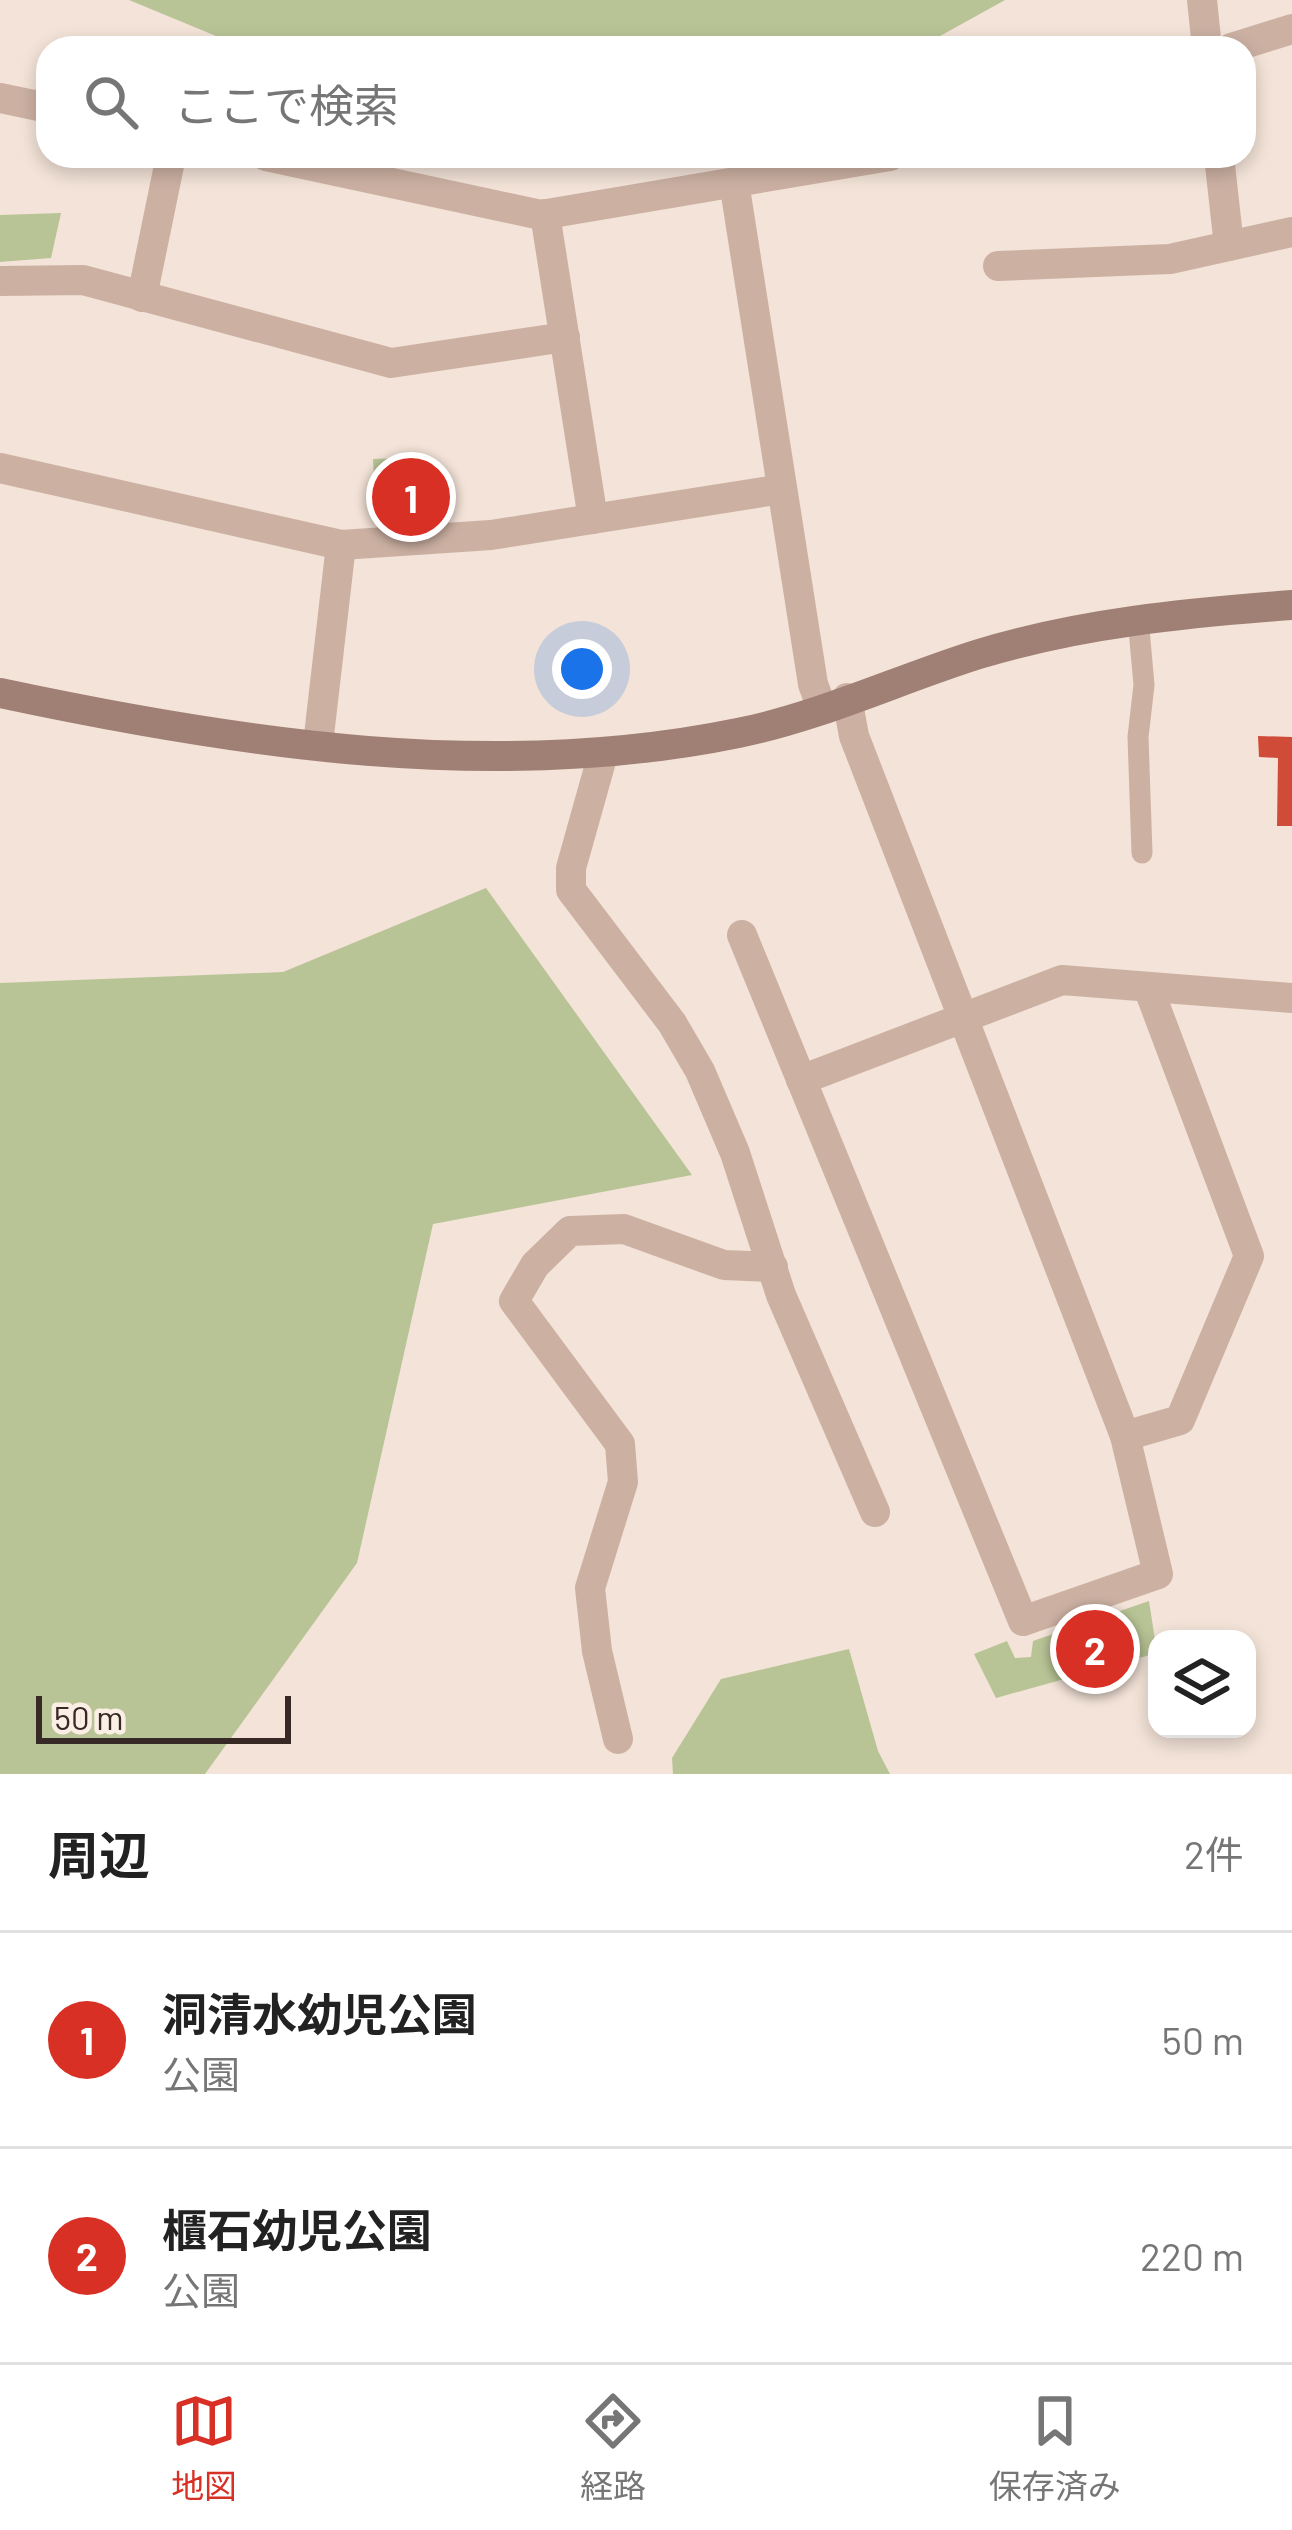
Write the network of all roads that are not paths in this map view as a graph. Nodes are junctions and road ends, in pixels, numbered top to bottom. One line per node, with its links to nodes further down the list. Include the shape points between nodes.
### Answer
1 (1202, 0): 3 (street)
2 (1292, 29): 4 (street)
3 (1206, 36)
4 (1256, 40)
5 (0, 98): 6 (street)
6 (36, 106)
7 (169, 168): 17 (street)
8 (324, 168): 12 (street)
9 (818, 168): 11 (street)
10 (1221, 168): 14 (street)
11 (734, 182): 12 (street); 20 (street)
12 (545, 214): 18 (street)
13 (1292, 232): 14 (street)
14 (1229, 246): 15 (street, via 1170,259)
15 (998, 266)
16 (0, 281): 17 (street, via 83,280)
17 (142, 297): 18 (street, via 391,363)
18 (565, 338): 21 (street)
19 (0, 468): 22 (street)
20 (782, 490): 21 (street); 26 (street, via 813,684)
21 (593, 519): 22 (street, via 491,536)
22 (341, 544): 27 (street)
23 (1292, 604): 24 (street)
24 (1138, 618): 26 (street, via 984,653); 29 (lane)
25 (0, 693): 27 (street, via 128,721)
26 (834, 702): 28 (street, via 741,733); 33 (street)
27 (319, 744): 28 (street, via 381,754)
28 (603, 754): 35 (street, via 571,890 700,1071)
29 (1142, 853)
30 (742, 935): 34 (street)
31 (1148, 987): 32 (street); 33 (street, via 1062,980); 36 (street, via 1249,1256 1180,1420)
32 (1292, 998)
33 (962, 1018): 34 (street); 36 (street)
34 (801, 1080): 36 (street, via 1023,1621 1158,1574)
35 (772, 1267): 37 (street); 38 (street, via 724,1265 624,1229 571,1231 535,1265 514,1301 620,1444 623,1483 590,1588)
36 (1125, 1436)
37 (875, 1512)
38 (619, 1739)

